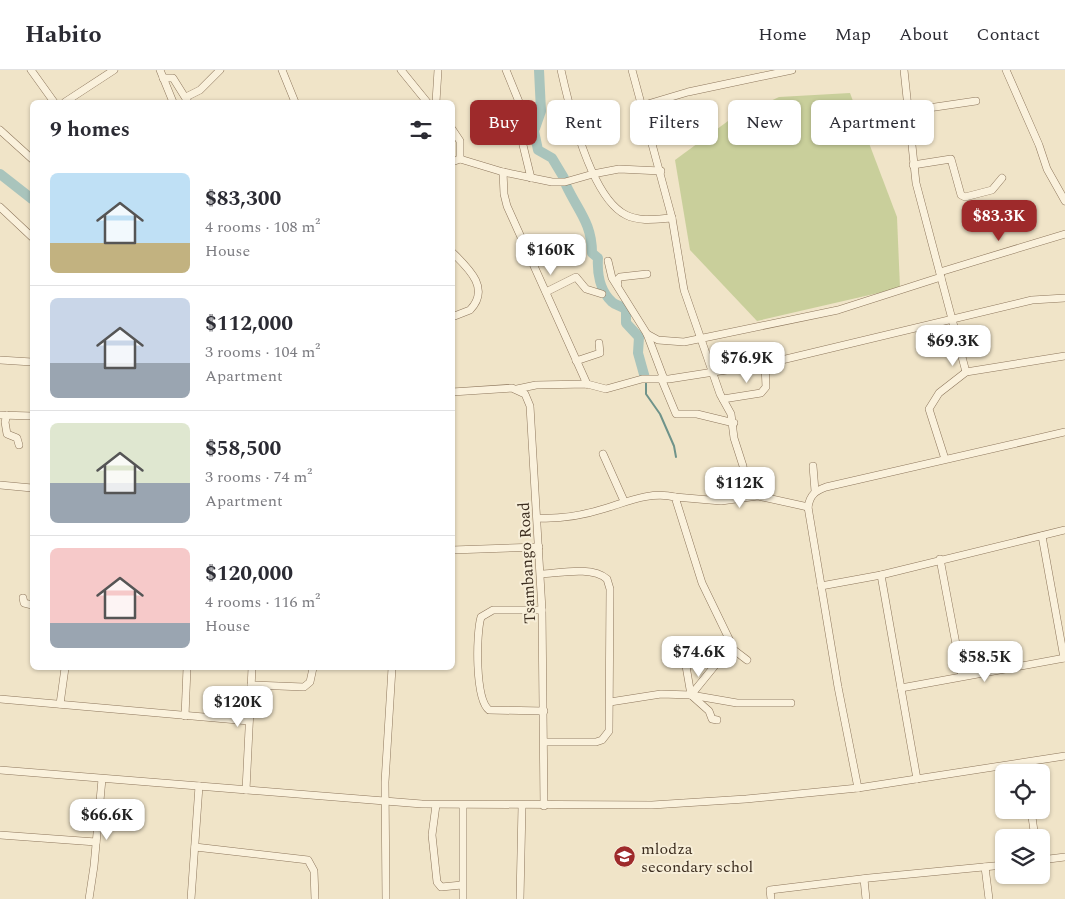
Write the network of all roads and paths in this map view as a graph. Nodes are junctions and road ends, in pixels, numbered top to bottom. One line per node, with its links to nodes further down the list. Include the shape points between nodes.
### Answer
1 (31, 70): 15 (street)
2 (114, 70): 16 (street)
3 (160, 70): 14 (street)
4 (220, 70): 18 (street)
5 (282, 70): 19 (street)
6 (401, 70): 20 (street)
7 (438, 70): 21 (street)
8 (506, 70): 37 (street, via 524,114 522,141)
9 (561, 70): 36 (street)
10 (632, 70): 22 (street)
11 (792, 70): 23 (street)
12 (904, 70): 24 (street)
13 (1006, 70): 39 (street, via 1047,170)
14 (163, 78): 17 (street); 18 (street, via 173,78)
15 (53, 100)
16 (68, 100)
17 (172, 100)
18 (187, 100)
19 (294, 100)
20 (426, 100)
21 (436, 100)
22 (640, 100)
23 (661, 100)
24 (907, 100)
25 (976, 101): 26 (street)
26 (934, 107)
27 (0, 130): 31 (street)
28 (455, 134): 32 (street, via 460,141)
29 (653, 145): 34 (street)
30 (912, 145): 33 (street)
31 (30, 157)
32 (456, 161): 35 (street)
33 (914, 165): 38 (street, via 951,159 961,195 965,197 992,190); 47 (street, via 920,200)
34 (661, 171): 36 (street, via 620,169); 41 (street)
35 (503, 172): 37 (street); 49 (street, via 507,206)
36 (593, 174): 37 (street, via 565,182); 41 (street, via 622,213 635,218)
37 (531, 178)
38 (1002, 178)
39 (1065, 201)
40 (0, 207): 42 (street)
41 (672, 218): 55 (street, via 684,290)
42 (30, 234)
43 (1065, 234): 47 (street)
44 (455, 255): 52 (street, via 472,272 478,295 470,310)
45 (608, 261): 48 (street, via 612,278)
46 (647, 274): 48 (street, via 620,277)
47 (941, 274): 53 (street); 55 (street, via 838,310)
48 (618, 284): 54 (street)
49 (546, 292): 50 (street, via 576,277 586,290); 59 (street)
50 (602, 294)
51 (1065, 298): 53 (street, via 1032,300)
52 (455, 316)
53 (953, 318): 61 (street); 63 (street)
54 (647, 334): 55 (street, via 661,340 684,342); 64 (street)
55 (700, 338): 62 (street)
56 (599, 343): 59 (street, via 600,353)
57 (1065, 356): 63 (street)
58 (0, 360): 60 (street)
59 (576, 361): 65 (street)
60 (30, 362)
61 (765, 364): 62 (street); 68 (street, via 766,387 761,393)
62 (714, 372): 64 (street); 68 (street)
63 (966, 372): 75 (street, via 939,393 930,405)
64 (662, 378): 65 (street, via 642,379 606,389); 71 (street, via 676,414 697,414)
65 (587, 384): 66 (street, via 536,385)
66 (517, 389): 67 (street); 84 (street, Tsambango Road, via 525,394 530,406)
67 (455, 392)
68 (723, 399): 71 (street)
69 (4, 415): 70 (street); 73 (street, via 5,430 17,438)
70 (30, 416)
71 (734, 423): 80 (street, via 734,438)
72 (1065, 432): 75 (street)
73 (19, 445)
74 (604, 454): 82 (street)
75 (945, 459): 79 (street)
76 (813, 466): 79 (street)
77 (0, 485): 78 (street)
78 (30, 488)
79 (815, 491): 83 (street)
80 (748, 496): 81 (street, via 721,501); 83 (street)
81 (675, 497): 82 (street, via 659,494); 96 (street, via 702,583)
82 (624, 501): 84 (street, via 595,511)
83 (808, 508): 92 (street)
84 (538, 518): 87 (street, Tsambango Road)
85 (1065, 530): 86 (street)
86 (1042, 536): 89 (street); 97 (street)
87 (540, 547): 88 (street); 90 (street, Tsambango Road)
88 (455, 550)
89 (940, 559): 91 (street); 105 (street)
90 (541, 574): 95 (street, Tsambango Road); 110 (street, via 590,573 607,580 610,589)
91 (880, 575): 92 (street); 107 (street)
92 (820, 586): 124 (street)
93 (23, 598): 94 (street)
94 (30, 604)
95 (542, 610): 113 (street, Tsambango Road); 113 (street, via 493,610 481,617 479,688 489,710)
96 (730, 647): 98 (street); 108 (street)
97 (1064, 658): 105 (street)
98 (747, 660)
99 (686, 666): 108 (street)
100 (65, 670): 111 (street)
101 (187, 670): 114 (street)
102 (252, 670): 106 (street)
103 (313, 670): 106 (street, via 310,682 304,687)
104 (392, 670): 126 (street)
105 (962, 676): 107 (street)
106 (251, 685): 116 (street)
107 (901, 688): 122 (street)
108 (691, 694): 110 (street, via 653,695); 112 (street, via 725,702); 115 (street, via 712,719)
109 (0, 699): 111 (street)
110 (610, 702): 117 (street, via 611,724 602,740)
111 (60, 704): 114 (street)
112 (791, 704)
113 (544, 711): 117 (street, Tsambango Road)
114 (185, 716): 116 (street)
115 (717, 720)
116 (249, 721): 125 (street)
117 (544, 742): 130 (street, Tsambango Road)
118 (1065, 756): 119 (street)
119 (1025, 763): 122 (street)
120 (0, 770): 121 (street)
121 (102, 779): 123 (street); 132 (street)
122 (917, 779): 124 (street)
123 (200, 786): 125 (street); 133 (street)
124 (858, 788): 130 (street, via 686,804)
125 (246, 790): 126 (street)
126 (385, 802): 127 (street); 143 (street)
127 (436, 805): 128 (street); 139 (street, via 432,835 437,882 441,886)
128 (463, 805): 129 (street); 139 (street)
129 (522, 806): 130 (street); 145 (street)
130 (544, 806)
131 (0, 835): 132 (street)
132 (96, 842): 140 (street)
133 (195, 847): 141 (street); 142 (street, via 308,860 314,871)
134 (1065, 857): 135 (street)
135 (1050, 859)
136 (995, 866): 137 (street)
137 (985, 867): 138 (street); 148 (street)
138 (864, 879): 146 (street, via 770,890); 147 (street)
139 (462, 885): 144 (street)
140 (89, 899)
141 (191, 899)
142 (314, 899)
143 (386, 899)
144 (463, 899)
145 (520, 899)
146 (771, 899)
147 (866, 899)
148 (989, 899)

